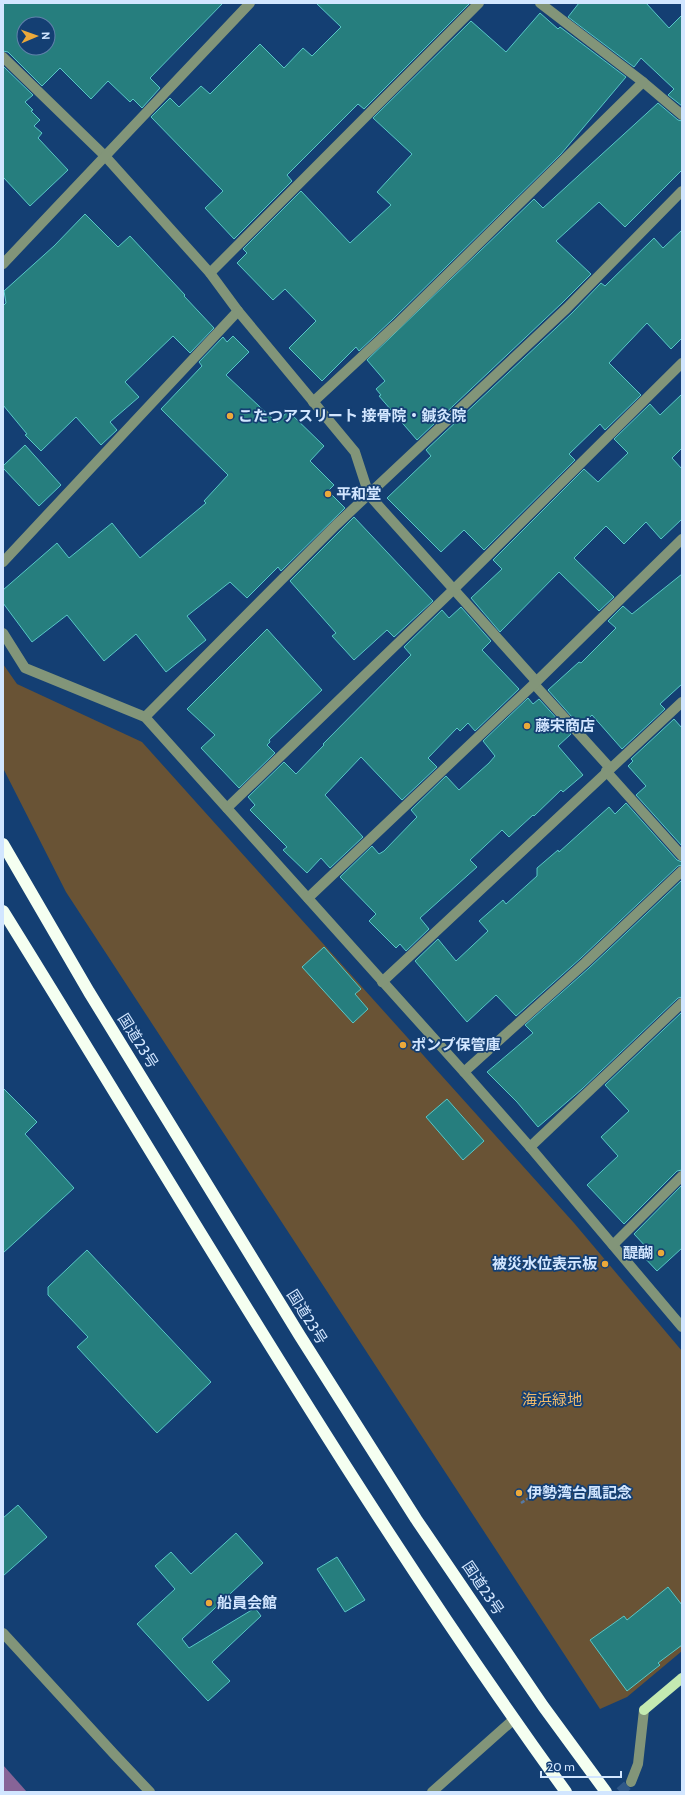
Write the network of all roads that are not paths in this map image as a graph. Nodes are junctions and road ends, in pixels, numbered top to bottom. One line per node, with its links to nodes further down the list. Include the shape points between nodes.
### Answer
1 (250, 3): 7 (street)
2 (479, 3): 10 (street)
3 (540, 3): 5 (street)
4 (3, 57): 7 (street)
5 (643, 82): 6 (street); 13 (street, via 396,325)
6 (682, 115)
7 (105, 156): 9 (street); 10 (street)
8 (682, 191): 14 (street, via 567,308)
9 (3, 264)
10 (210, 274): 11 (street)
11 (238, 311): 13 (street); 16 (street)
12 (682, 362): 17 (street)
13 (313, 402): 14 (street, via 355,452)
14 (369, 495): 17 (street); 21 (street)
15 (682, 539): 19 (street)
16 (3, 562)
17 (454, 590): 19 (street); 23 (street)
18 (3, 633): 21 (street, via 26,668)
19 (535, 682): 22 (street); 27 (street)
20 (682, 702): 22 (street)
21 (145, 717): 23 (street)
22 (608, 770): 25 (street); 29 (street)
23 (228, 808): 27 (street)
24 (3, 844): 46 (highway, 国道23号, via 93,999 416,1519 543,1706)
25 (682, 856)
26 (682, 871): 31 (street)
27 (308, 898): 29 (street)
28 (3, 911): 41 (highway, via 264,1338 392,1541)
29 (382, 982): 31 (street)
30 (682, 1003): 32 (street)
31 (464, 1072): 32 (street)
32 (530, 1148): 34 (street)
33 (682, 1176): 34 (street)
34 (613, 1246): 36 (street)
35 (682, 1310): 36 (street)
36 (674, 1318): 37 (street)
37 (682, 1327)
38 (3, 1633): 43 (street)
39 (682, 1678): 40 (main road)
40 (644, 1710): 42 (street, via 638,1764)
41 (513, 1720): 44 (street); 45 (highway)
42 (631, 1782)
43 (150, 1792)
44 (432, 1792)
45 (566, 1792)
46 (606, 1792)

